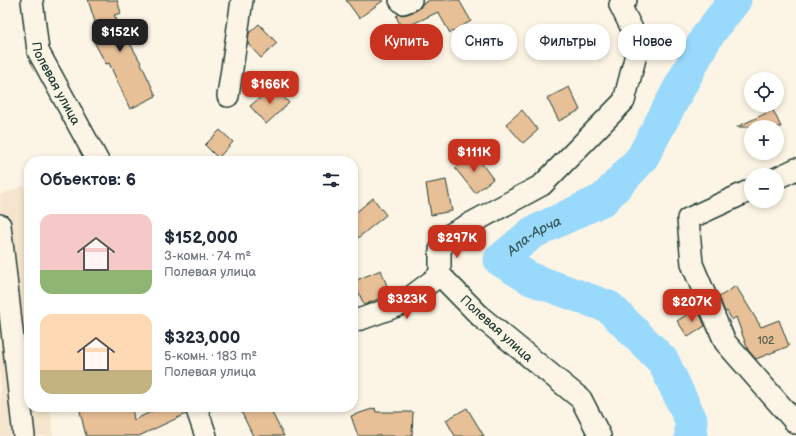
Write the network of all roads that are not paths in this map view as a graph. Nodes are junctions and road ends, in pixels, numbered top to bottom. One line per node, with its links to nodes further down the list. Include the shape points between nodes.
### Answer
1 (32, 0): 7 (street, Полевая улица, via 38,51)
2 (242, 0): 6 (street)
3 (400, 0): 4 (street, via 403,3)
4 (411, 0)
5 (621, 2): 12 (street, via 639,43 624,101 542,185 449,235 440,250)
6 (228, 96)
7 (95, 156)
8 (796, 169): 9 (street)
9 (784, 175)
10 (744, 193): 15 (street, via 688,219 692,264 725,342)
11 (0, 225): 16 (street)
12 (440, 275): 13 (street, via 400,305); 18 (street, Полевая улица, via 482,318 581,399)
13 (358, 319)
14 (198, 412): 17 (street)
15 (796, 423)
16 (24, 436)
17 (206, 436)
18 (600, 436)

